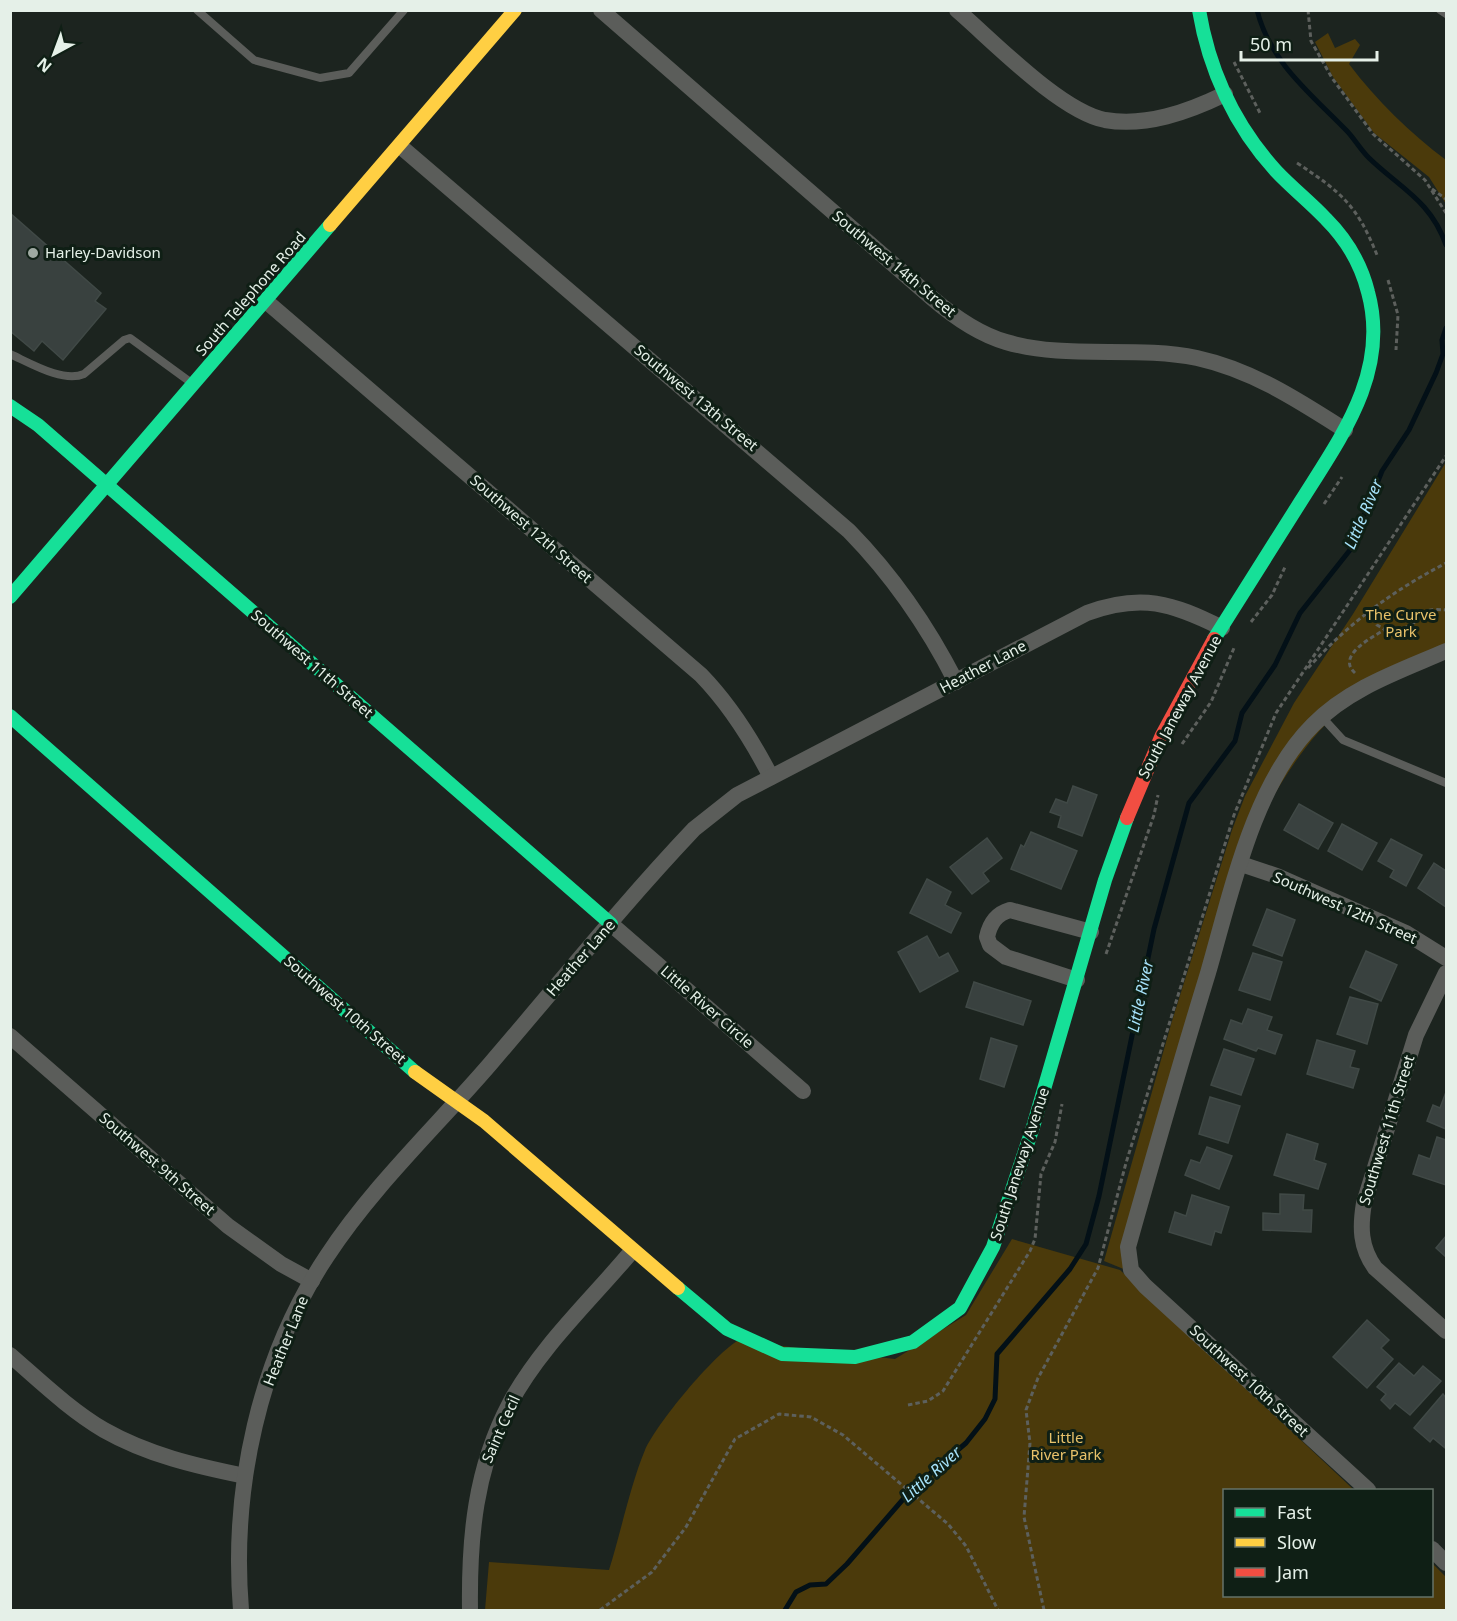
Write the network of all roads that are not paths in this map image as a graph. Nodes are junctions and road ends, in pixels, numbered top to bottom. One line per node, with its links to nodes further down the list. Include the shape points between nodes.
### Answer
1 (197, 10): 2 (lane, via 254,60 320,78 349,73)
2 (404, 10)
3 (515, 10): 10 (street, South Telephone Road)
4 (601, 10): 15 (street, Southwest 14th Street, via 932,298 972,327 1005,342 1039,348 1163,355 1224,365 1280,389)
5 (957, 10): 9 (street, via 1066,103 1104,120 1158,120)
6 (1199, 10): 9 (street, South Janeway Avenue)
7 (1440, 10): 8 (lane)
8 (1446, 14)
9 (1225, 94): 15 (street, South Janeway Avenue, via 1260,152 1328,221 1362,270 1373,316 1373,360)
10 (400, 146): 11 (street, South Telephone Road); 20 (street, Southwest 13th Street, via 849,531 921,617)
11 (267, 302): 13 (street, South Telephone Road); 23 (street, Southwest 12th Street, via 701,675 735,717)
12 (10, 354): 13 (lane, via 72,377 84,374 130,338)
13 (194, 385): 16 (street, South Telephone Road)
14 (10, 406): 16 (street, Southwest 11th Street, via 38,425)
15 (1344, 430): 18 (street, South Janeway Avenue)
16 (106, 485): 17 (street, South Telephone Road); 26 (street, Southwest 11th Street)
17 (10, 597)
18 (1222, 628): 20 (street, Heather Lane, via 1175,606 1131,601 1111,604 1087,612); 27 (street, South Janeway Avenue, via 1162,735 1137,789)
19 (1446, 651): 22 (street, via 1355,692)
20 (956, 682): 23 (street, Heather Lane)
21 (10, 716): 33 (street, Southwest 10th Street, via 428,1083)
22 (1322, 717): 24 (lane, via 1343,740); 25 (street, via 1288,753 1264,801)
23 (771, 777): 26 (street, Heather Lane, via 708,815)
24 (1446, 783)
25 (1241, 864): 28 (street, Southwest 12th Street, via 1406,933); 40 (street, Southwest 10th Street, via 1128,1247 1131,1270)
26 (611, 924): 32 (street, Little River Circle); 33 (street, Heather Lane)
27 (1091, 932): 30 (street, South Janeway Avenue); 30 (street, via 1010,910 1001,912 989,927 987,937 998,952)
28 (1446, 958)
29 (1446, 973): 37 (street, Southwest 11th Street, via 1416,1035 1361,1223 1362,1242 1375,1268)
30 (1077, 980): 36 (street, South Janeway Avenue, via 993,1247 960,1308 913,1342 855,1357 782,1354 727,1329)
31 (10, 1036): 35 (street, Southwest 9th Street, via 206,1208 281,1264)
32 (803, 1090)
33 (457, 1102): 34 (street, Southwest 10th Street, via 484,1121); 35 (street, Heather Lane, via 356,1217)
34 (632, 1251): 36 (street, Southwest 10th Street); 44 (street, Saint Cecil, via 539,1361 510,1403 495,1435 483,1467 473,1517)
35 (312, 1281): 39 (street, Heather Lane, via 269,1380)
36 (686, 1297)
37 (1446, 1331)
38 (10, 1355): 39 (street, via 104,1430 157,1455)
39 (245, 1476): 43 (street, Heather Lane, via 239,1546)
40 (1366, 1489)
41 (1433, 1551): 42 (street)
42 (1446, 1563)
43 (241, 1611)
44 (470, 1611)

